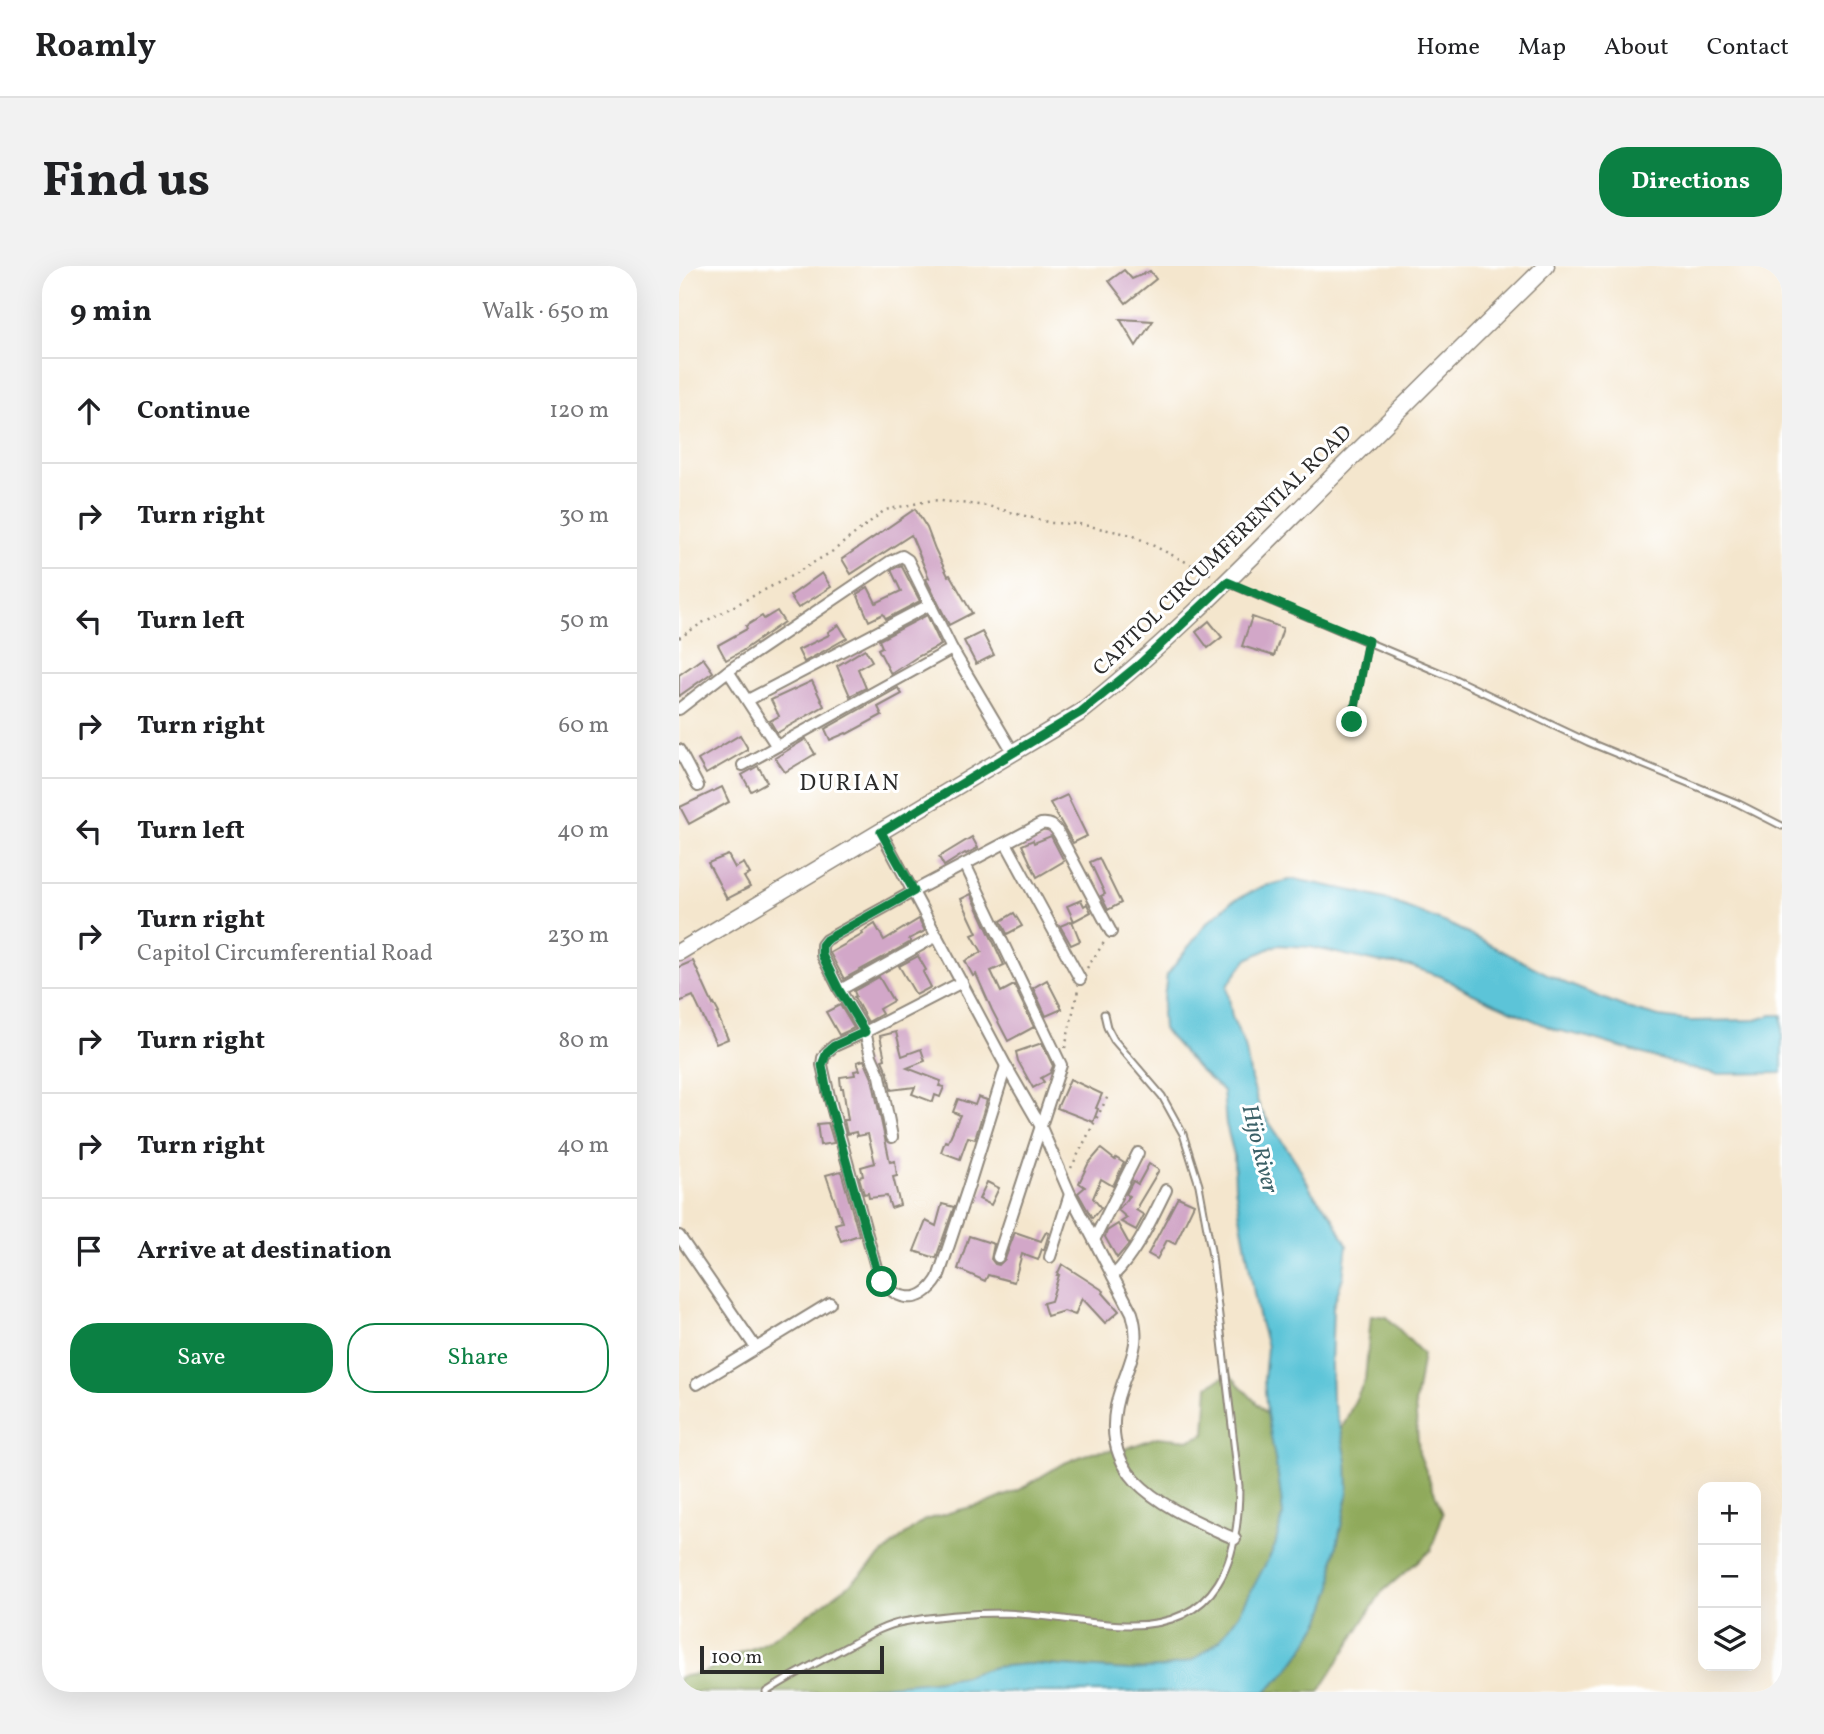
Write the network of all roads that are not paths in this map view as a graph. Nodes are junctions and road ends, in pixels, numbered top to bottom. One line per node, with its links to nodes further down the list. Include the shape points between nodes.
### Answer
1 (1546, 266): 2 (main road, CAPITOL CIRCUMFERENTIAL ROAD)
2 (1227, 582): 4 (lane); 12 (main road, CAPITOL CIRCUMFERENTIAL ROAD, via 1081,712)
3 (931, 604): 5 (street); 6 (street, via 908,560 896,557); 7 (street)
4 (1368, 641): 9 (lane); 15 (lane)
5 (953, 649): 10 (street); 12 (street)
6 (728, 671): 7 (street); 8 (street)
7 (748, 700): 10 (street)
8 (679, 709)
9 (1352, 722)
10 (776, 745): 13 (street)
11 (679, 750): 14 (street)
12 (1013, 752): 16 (main road, CAPITOL CIRCUMFERENTIAL ROAD)
13 (743, 765)
14 (698, 786)
15 (1782, 826)
16 (881, 832): 19 (street); 22 (main road, CAPITOL CIRCUMFERENTIAL ROAD)
17 (1006, 843): 18 (street); 20 (street, via 1041,824 1053,826); 23 (street)
18 (965, 864): 19 (street); 29 (street, via 1061,1065)
19 (914, 891): 21 (street); 25 (street, via 822,945 822,955)
20 (1111, 932)
21 (937, 936): 24 (street); 25 (street)
22 (679, 952)
23 (1080, 979)
24 (962, 982): 27 (street); 28 (street)
25 (839, 990): 27 (street)
26 (1104, 1014): 42 (lane, via 1114,1040 1163,1096 1183,1134 1199,1185 1212,1256 1236,1464)
27 (865, 1032): 28 (street, via 834,1046 822,1065 877,1271 882,1282 903,1297 924,1295 938,1278); 30 (street, via 880,1076)
28 (1006, 1066): 29 (street)
29 (1040, 1125): 33 (street); 37 (street)
30 (892, 1138)
31 (1139, 1153): 35 (street)
32 (1166, 1190): 38 (street, via 1134,1250)
33 (1070, 1194): 35 (street); 36 (street)
34 (679, 1236): 40 (street)
35 (1094, 1240): 38 (street)
36 (1050, 1257)
37 (998, 1258)
38 (1113, 1276): 42 (street, via 1137,1327 1113,1416 1118,1455 1144,1491)
39 (830, 1303): 40 (street)
40 (756, 1348): 41 (street)
41 (697, 1384)
42 (1235, 1539): 43 (lane, via 1213,1592 1182,1615 1131,1625 1004,1614 901,1622 872,1633)
43 (766, 1692)

